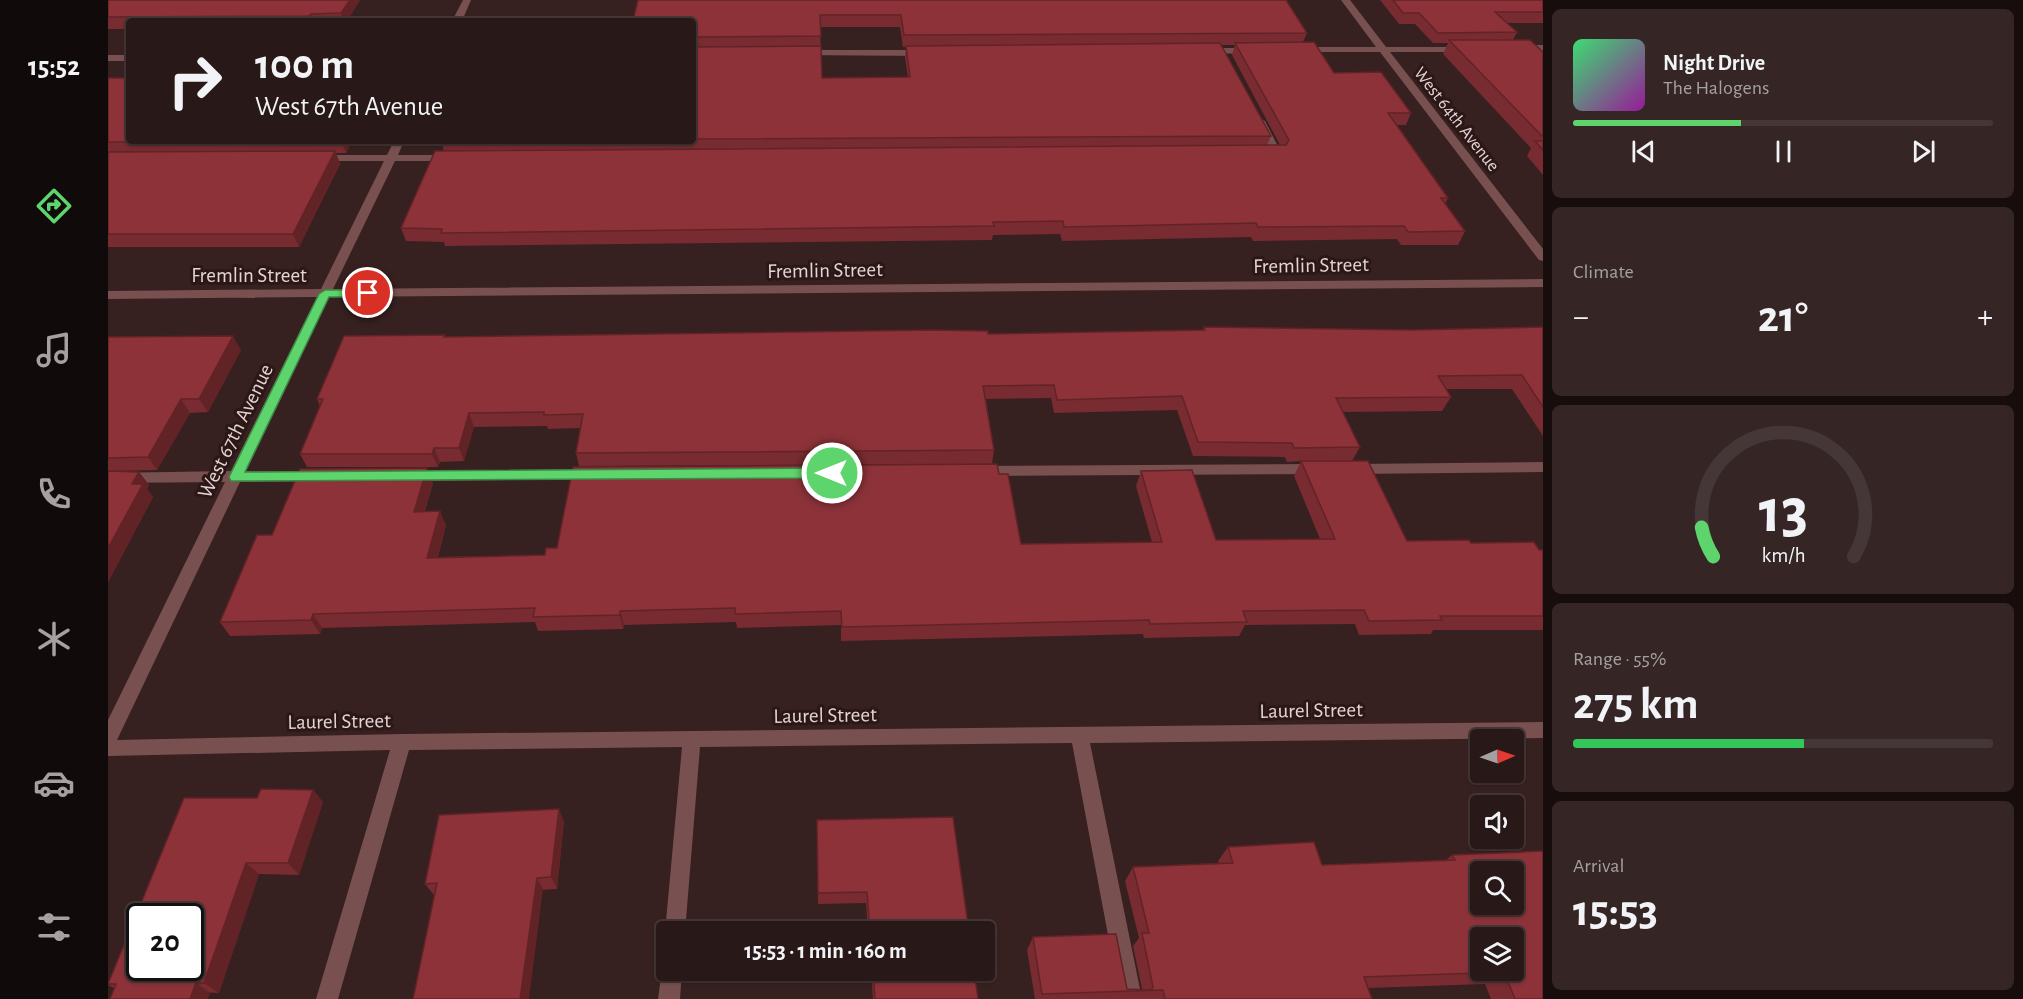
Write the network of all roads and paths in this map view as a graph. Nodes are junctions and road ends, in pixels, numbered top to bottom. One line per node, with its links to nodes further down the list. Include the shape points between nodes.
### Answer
1 (467, 0): 3 (street)
2 (1345, 0): 6 (street, West 64th Avenue)
3 (458, 18)
4 (1507, 48): 5 (street)
5 (1543, 48)
6 (1383, 49): 7 (street); 8 (street); 23 (street, West 64th Avenue)
7 (1471, 49)
8 (1294, 50)
9 (1199, 51): 10 (street)
10 (1222, 51): 11 (street); 16 (street)
11 (1270, 51)
12 (940, 53): 13 (street)
13 (787, 54)
14 (108, 58): 15 (street)
15 (126, 58)
16 (1229, 65)
17 (1256, 114): 19 (street, via 1277,154)
18 (398, 144): 21 (street, West 67th Avenue)
19 (1253, 154)
20 (310, 158): 21 (street)
21 (391, 158): 22 (street); 25 (street, West 67th Avenue)
22 (463, 158)
23 (1543, 257)
24 (1543, 283): 25 (street, Fremlin Street)
25 (325, 294): 26 (street, Fremlin Street); 32 (street, West 67th Avenue)
26 (108, 295)
27 (1543, 467): 28 (street)
28 (969, 472)
29 (610, 474): 31 (street)
30 (335, 476): 32 (street)
31 (394, 476)
32 (236, 477): 33 (street); 37 (street, West 67th Avenue)
33 (108, 478)
34 (1543, 730): 35 (street, Laurel Street)
35 (1079, 735): 36 (street, Laurel Street); 44 (street)
36 (692, 739): 38 (street, Laurel Street); 40 (street)
37 (108, 740)
38 (402, 742): 39 (street, Laurel Street); 42 (street)
39 (108, 748)
40 (676, 921)
41 (671, 981): 43 (street)
42 (327, 999)
43 (669, 999)
44 (1131, 999)

